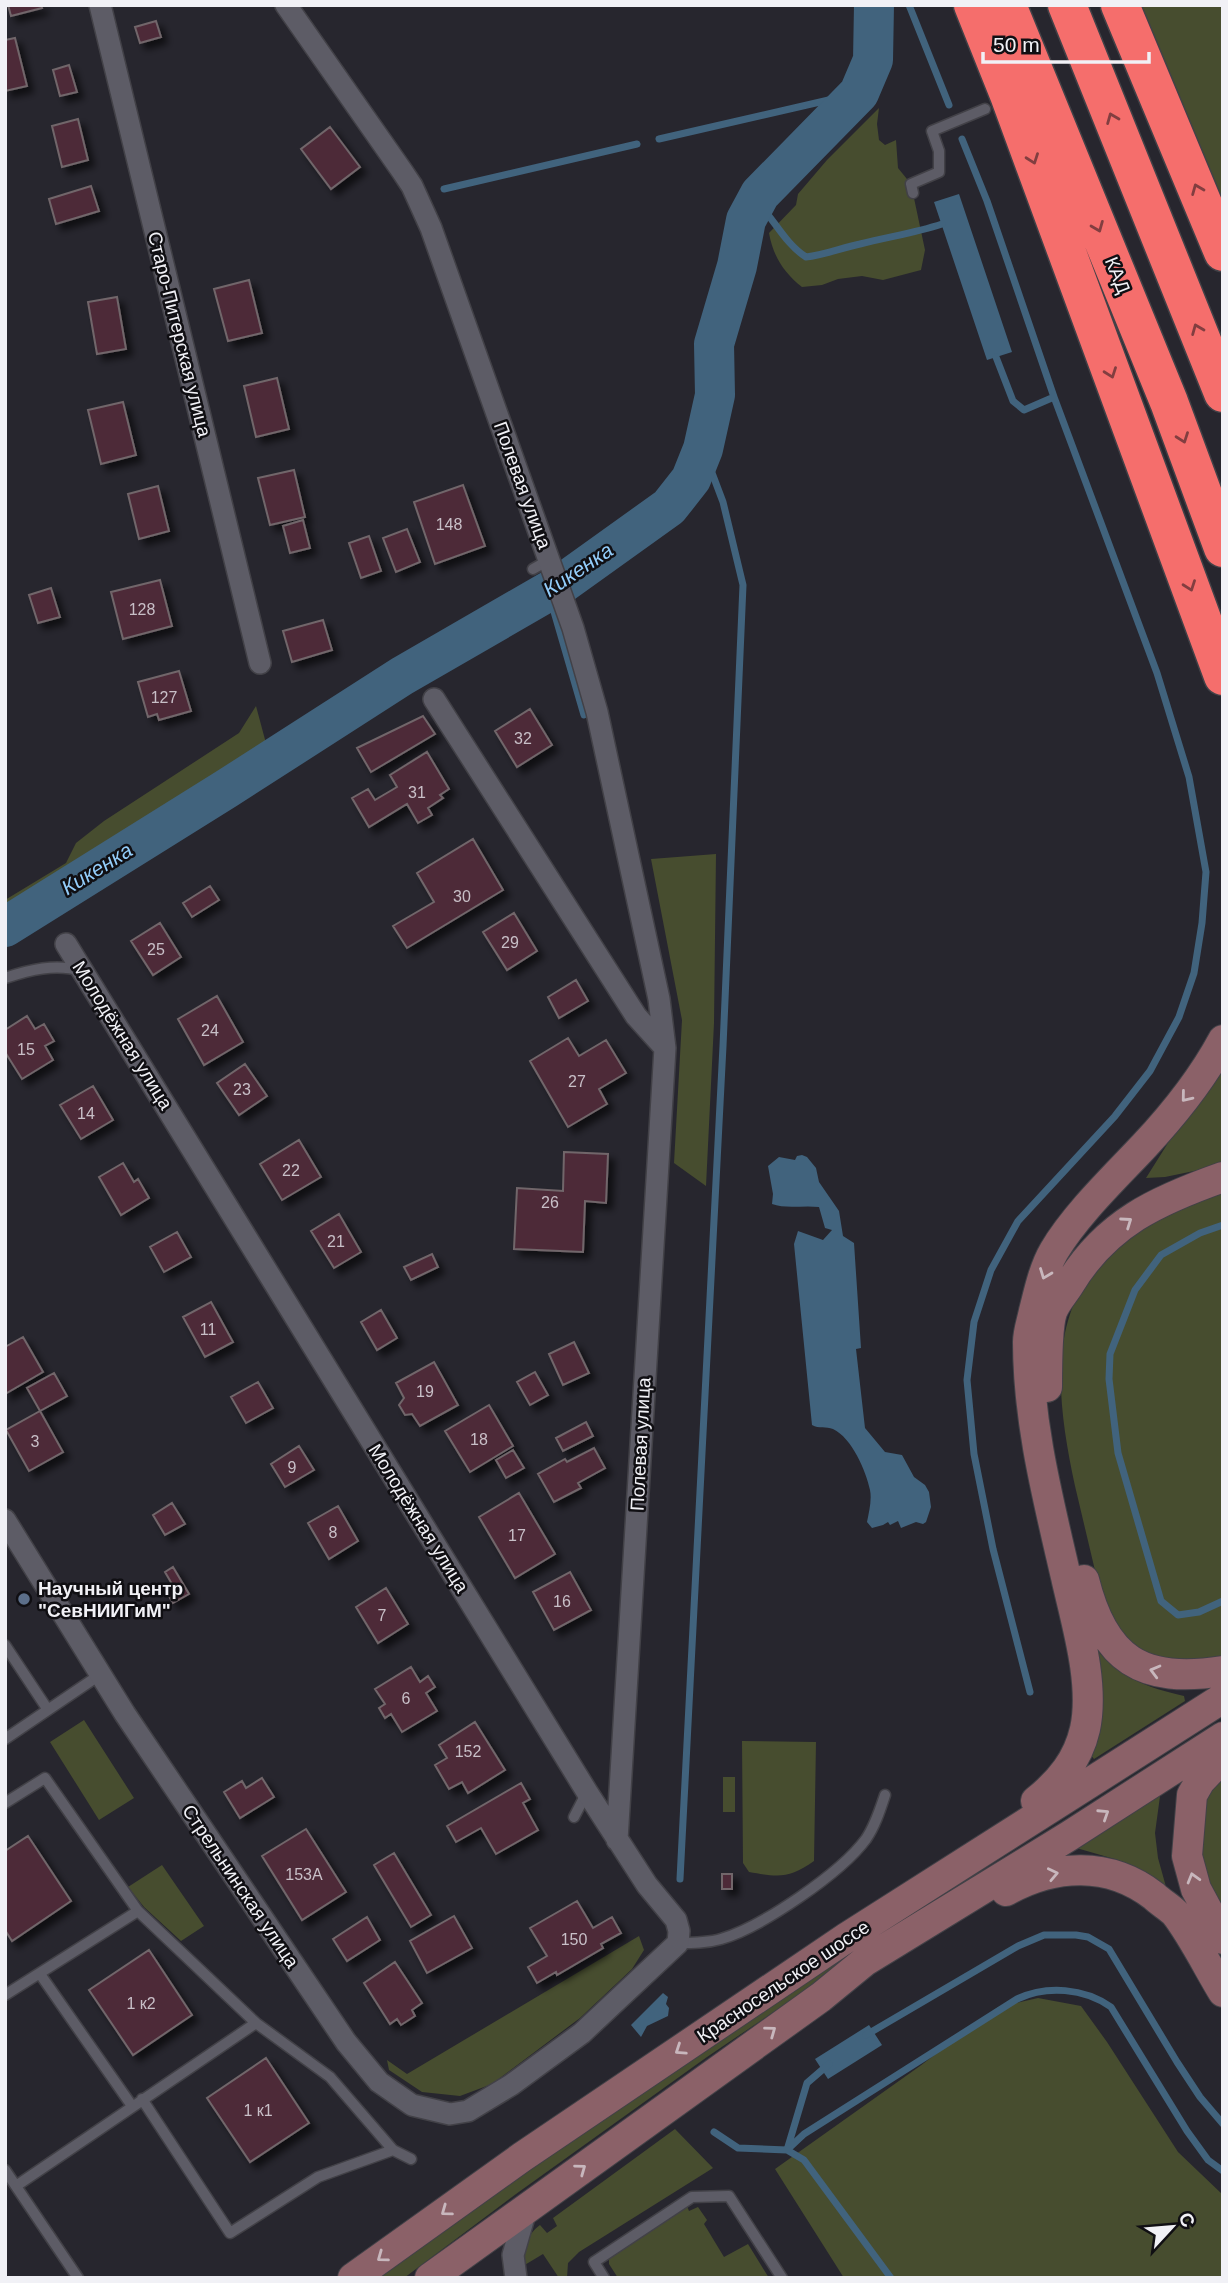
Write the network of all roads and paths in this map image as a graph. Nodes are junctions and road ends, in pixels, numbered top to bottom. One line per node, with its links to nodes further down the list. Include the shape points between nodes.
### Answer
1 (100, 5): 12 (street, Старо-Питерская улица)
2 (286, 5): 19 (street, Полевая улица, via 412,186 435,240 545,566 566,605 600,725 659,999)
3 (973, 5): 13 (highway, one-way to 13)
4 (1007, 5): 11 (highway, КАД, one-way to 11, via 1169,401)
5 (1067, 5): 10 (highway, one-way to 5)
6 (1120, 5): 9 (highway, one-way to 6)
7 (985, 109): 8 (lane, via 932,131 939,151 939,172 911,184)
8 (913, 194)
9 (1223, 252)
10 (1223, 393)
11 (1223, 548)
12 (260, 663)
13 (1223, 676)
14 (434, 699): 19 (street, via 636,1016)
15 (66, 944): 16 (street, Молодёжная улица)
16 (84, 972): 17 (lane, via 40,968); 30 (street, Молодёжная улица)
17 (5, 978)
18 (1223, 1040): 35 (main road, one-way to 35, via 1206,1071 1054,1251 1039,1291 1028,1338 1030,1398 1036,1446 1081,1647 1086,1727 1077,1755 1063,1776)
19 (665, 1048): 34 (street, Полевая улица)
20 (1223, 1177): 23 (main road, one-way to 20, via 1194,1676 1164,1674 1137,1666 1113,1647 1090,1607 1047,1409 1052,1312 1077,1270 1106,1238 1136,1216 1169,1196)
21 (5, 1520): 24 (street, Стрельнинская улица)
22 (5, 1645): 26 (lane)
23 (1223, 1671)
24 (101, 1674): 26 (lane); 38 (street, Стрельнинская улица, via 346,2042 379,2082 412,2105 450,2114 473,2108 511,2085 582,2033)
25 (1223, 1698): 35 (main road, Красносельское шоссе)
26 (48, 1710): 28 (lane)
27 (1223, 1737): 42 (main road, Красносельское шоссе, one-way to 27, via 865,1961)
28 (5, 1739)
29 (1223, 1757): 37 (main road, one-way to 29, via 1196,1889 1187,1856 1192,1795)
30 (587, 1792): 33 (lane); 34 (street, Молодёжная улица)
31 (885, 1795): 38 (lane, via 867,1837 806,1892 745,1930 704,1943)
32 (5, 1803): 36 (lane, via 45,1778)
33 (574, 1817)
34 (617, 1840): 38 (street, Молодёжная улица, via 676,1920)
35 (942, 1875): 51 (main road, Красносельское шоссе, one-way to 51, via 522,2157)
36 (138, 1911): 39 (lane); 43 (lane)
37 (1223, 1939)
38 (678, 1943)
39 (40, 1974): 41 (lane); 44 (lane)
40 (1223, 1992): 42 (main road, one-way to 40, via 1022,1882 1091,1869 1122,1877 1174,1913)
41 (5, 1995)
42 (821, 1997): 49 (main road, Красносельское шоссе, one-way to 42)
43 (256, 2023): 44 (lane); 45 (lane, via 330,2077)
44 (137, 2103): 45 (lane, via 230,2233 318,2177); 48 (lane)
45 (393, 2150): 46 (lane)
46 (411, 2159)
47 (5, 2170): 48 (lane)
48 (16, 2186): 50 (lane)
49 (526, 2210): 52 (main road, Красносельское шоссе); 53 (street, via 513,2255)
50 (78, 2278)
51 (353, 2278)
52 (430, 2278)
53 (516, 2278)
54 (604, 2278): 55 (lane, via 594,2262 692,2197 729,2196)
55 (782, 2278)

